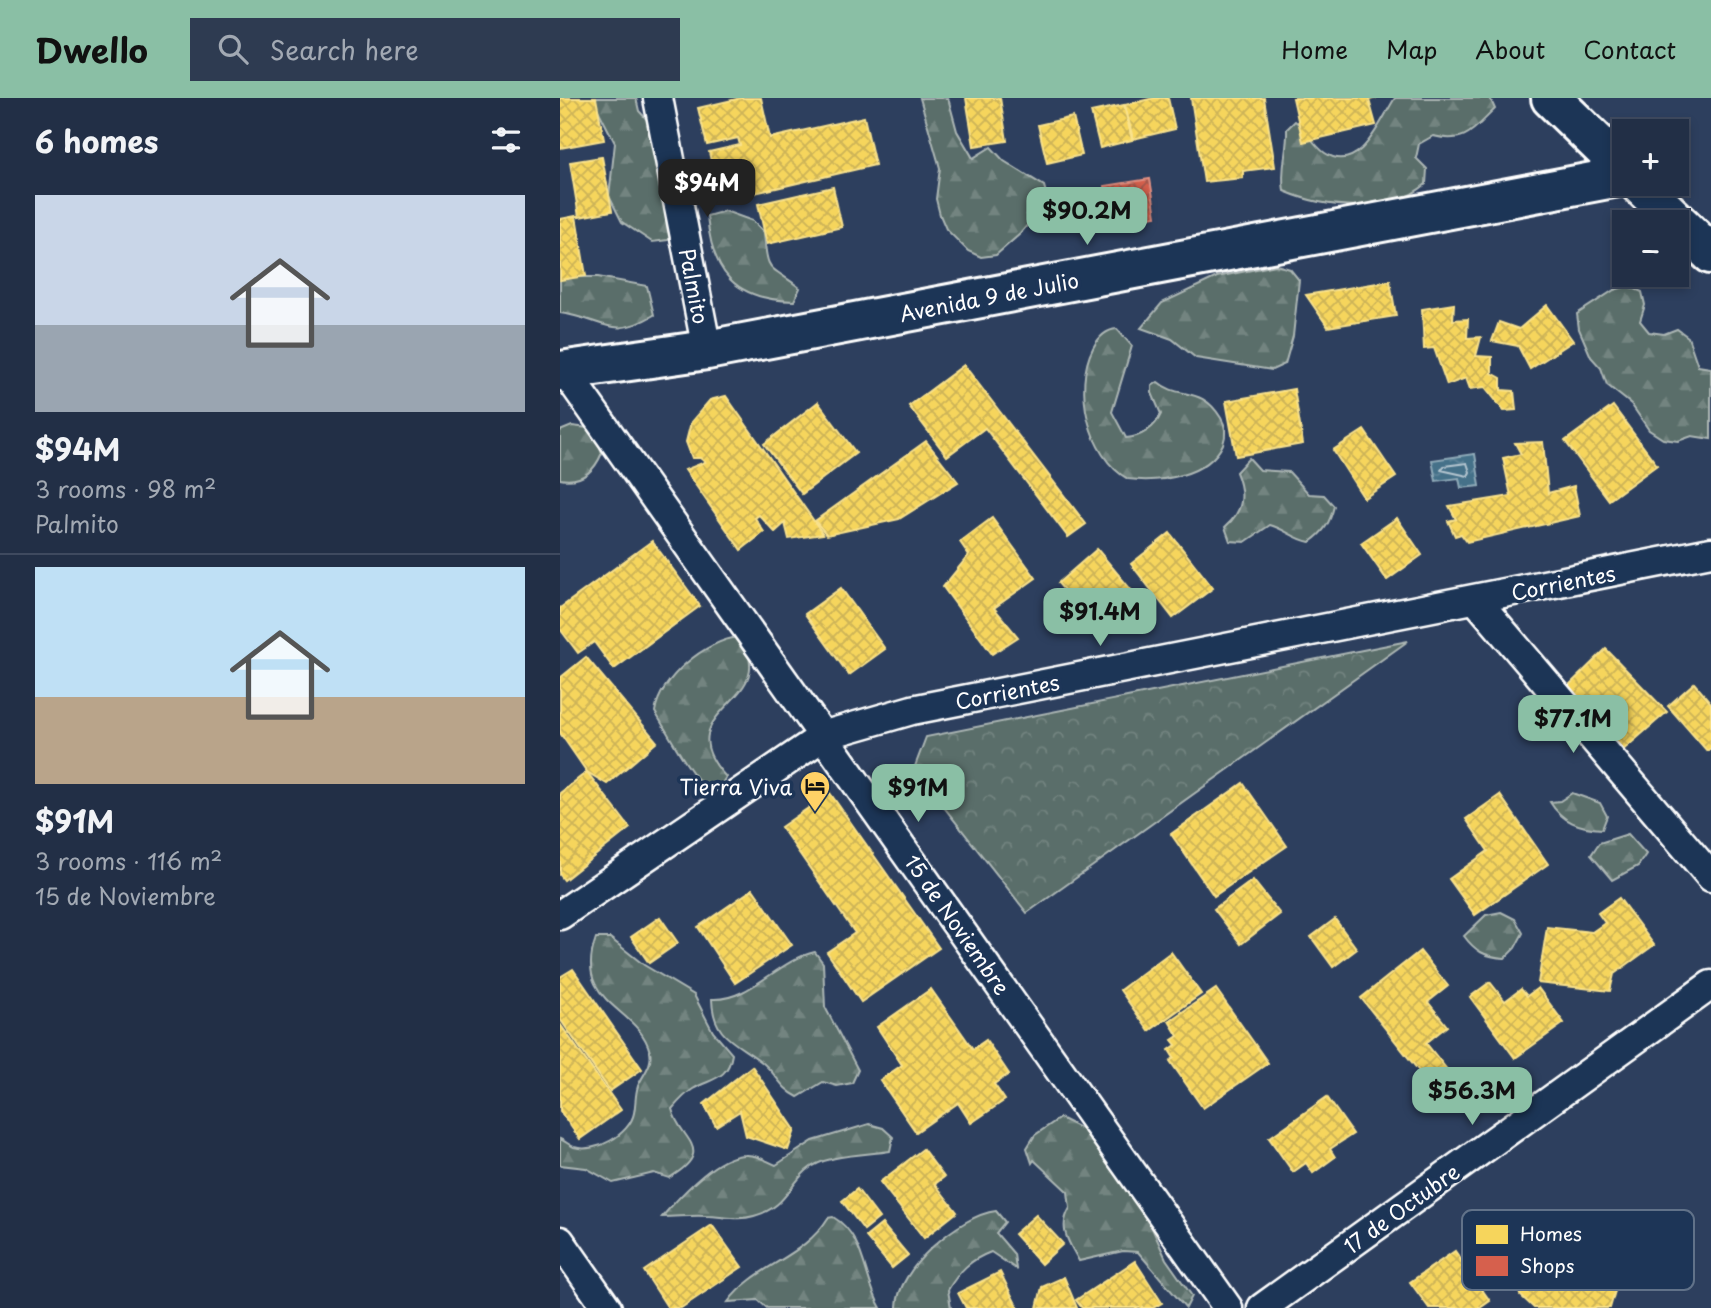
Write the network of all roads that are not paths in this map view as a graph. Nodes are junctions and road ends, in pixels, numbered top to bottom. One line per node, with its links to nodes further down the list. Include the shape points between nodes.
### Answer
1 (658, 98): 7 (street, Palmito)
2 (1552, 98): 3 (main road)
3 (1612, 157)
4 (1612, 178): 7 (main road, Avenida 9 de Julio)
5 (1652, 196): 6 (main road)
6 (1711, 254)
7 (707, 350): 8 (main road, Avenida 9 de Julio)
8 (562, 371): 11 (street, 15 de Noviembre)
9 (1711, 552): 10 (street, Corrientes)
10 (1476, 600): 11 (street, Corrientes, via 912,710); 12 (street)
11 (825, 736): 13 (street, Corrientes); 17 (street, 15 de Noviembre)
12 (1711, 877)
13 (560, 915)
14 (1711, 985): 18 (street, 17 de Octubre)
15 (560, 1241): 16 (street)
16 (607, 1308)
17 (1228, 1308)
18 (1262, 1308)

